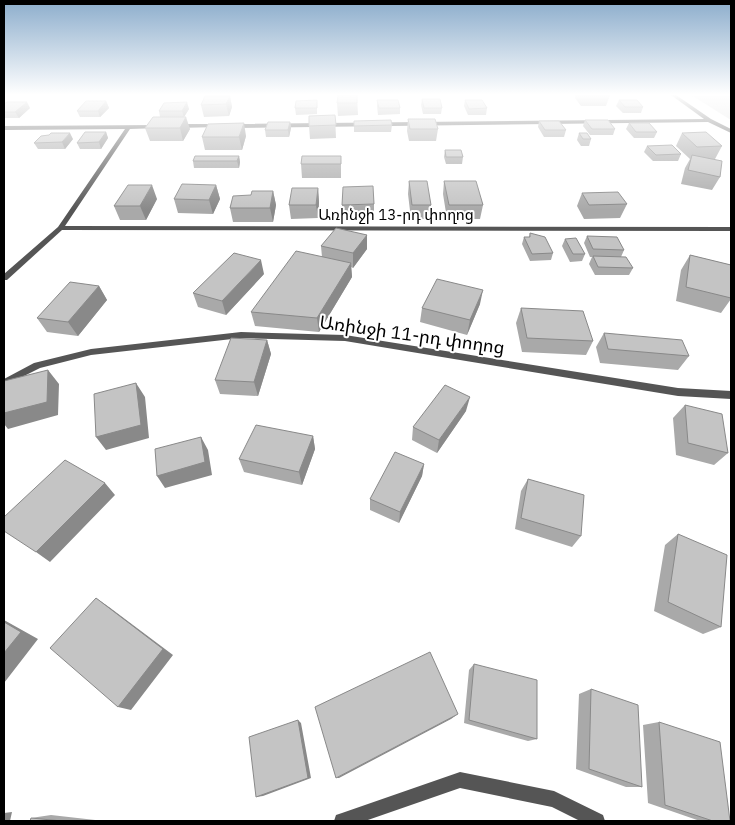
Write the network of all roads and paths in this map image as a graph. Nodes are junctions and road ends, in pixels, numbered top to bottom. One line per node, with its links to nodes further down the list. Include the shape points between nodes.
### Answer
1 (125, 134): 2 (street)
2 (60, 228): 3 (street, Առինջի 13-րդ փողոց); 4 (street)
3 (731, 228)
4 (4, 278)
5 (4, 383): 6 (street, Առինջի 11-րդ փողոց, via 37,365 90,352 241,335 346,338 678,392)
6 (731, 395)
7 (342, 821): 8 (street, via 460,780 554,799)
8 (598, 821)

